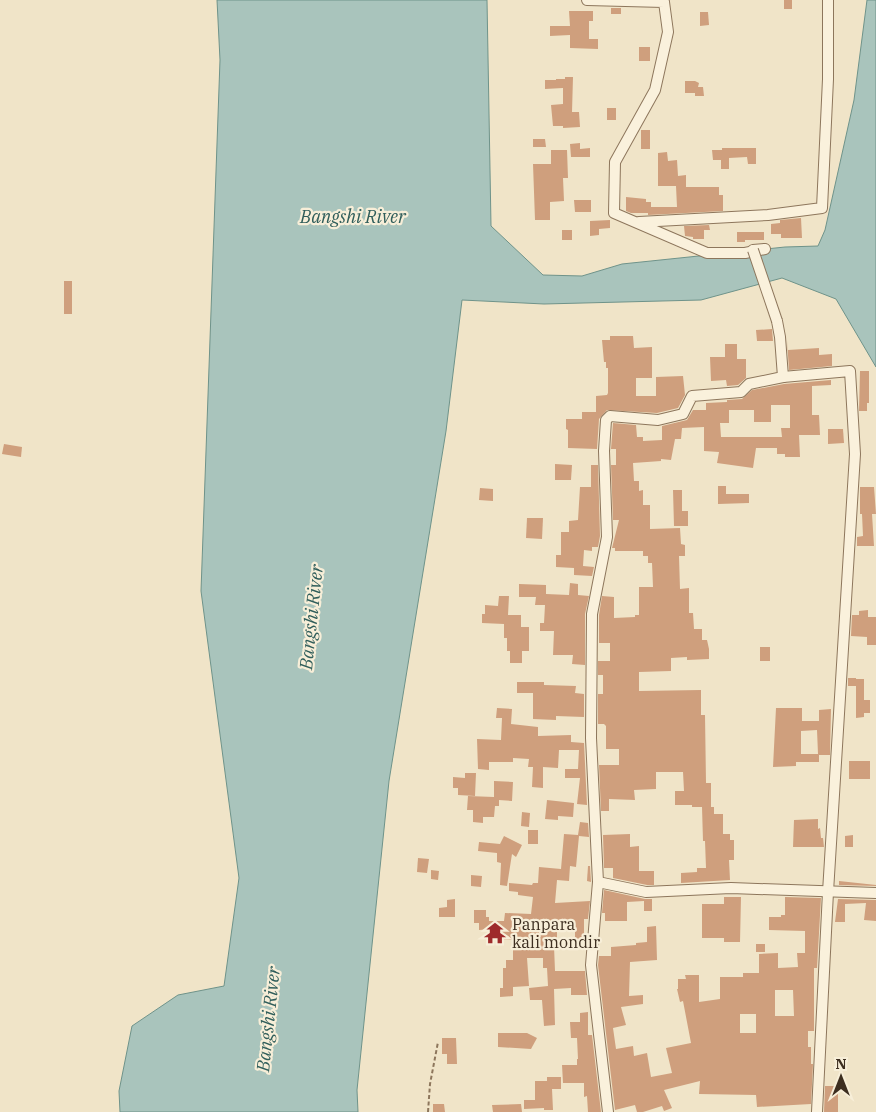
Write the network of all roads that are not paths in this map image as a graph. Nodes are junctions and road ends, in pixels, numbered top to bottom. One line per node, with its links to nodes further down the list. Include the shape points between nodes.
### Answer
1 (587, 0): 3 (street, via 664,2 668,32 654,90 615,162 614,213)
2 (828, 0): 3 (street, via 822,208 768,215)
3 (638, 222): 4 (street, bridge, via 707,253 745,253 765,249 753,250 777,321)
4 (783, 376): 5 (street, via 749,384 741,392 692,396 683,414 658,420 610,416 606,420 607,537 592,614 591,738); 6 (street, via 850,371 855,454)
5 (598, 882): 6 (street, via 646,892 731,888); 8 (street, via 591,965)
6 (828, 892): 7 (street); 9 (street)
7 (876, 893)
8 (608, 1112)
9 (817, 1112)

